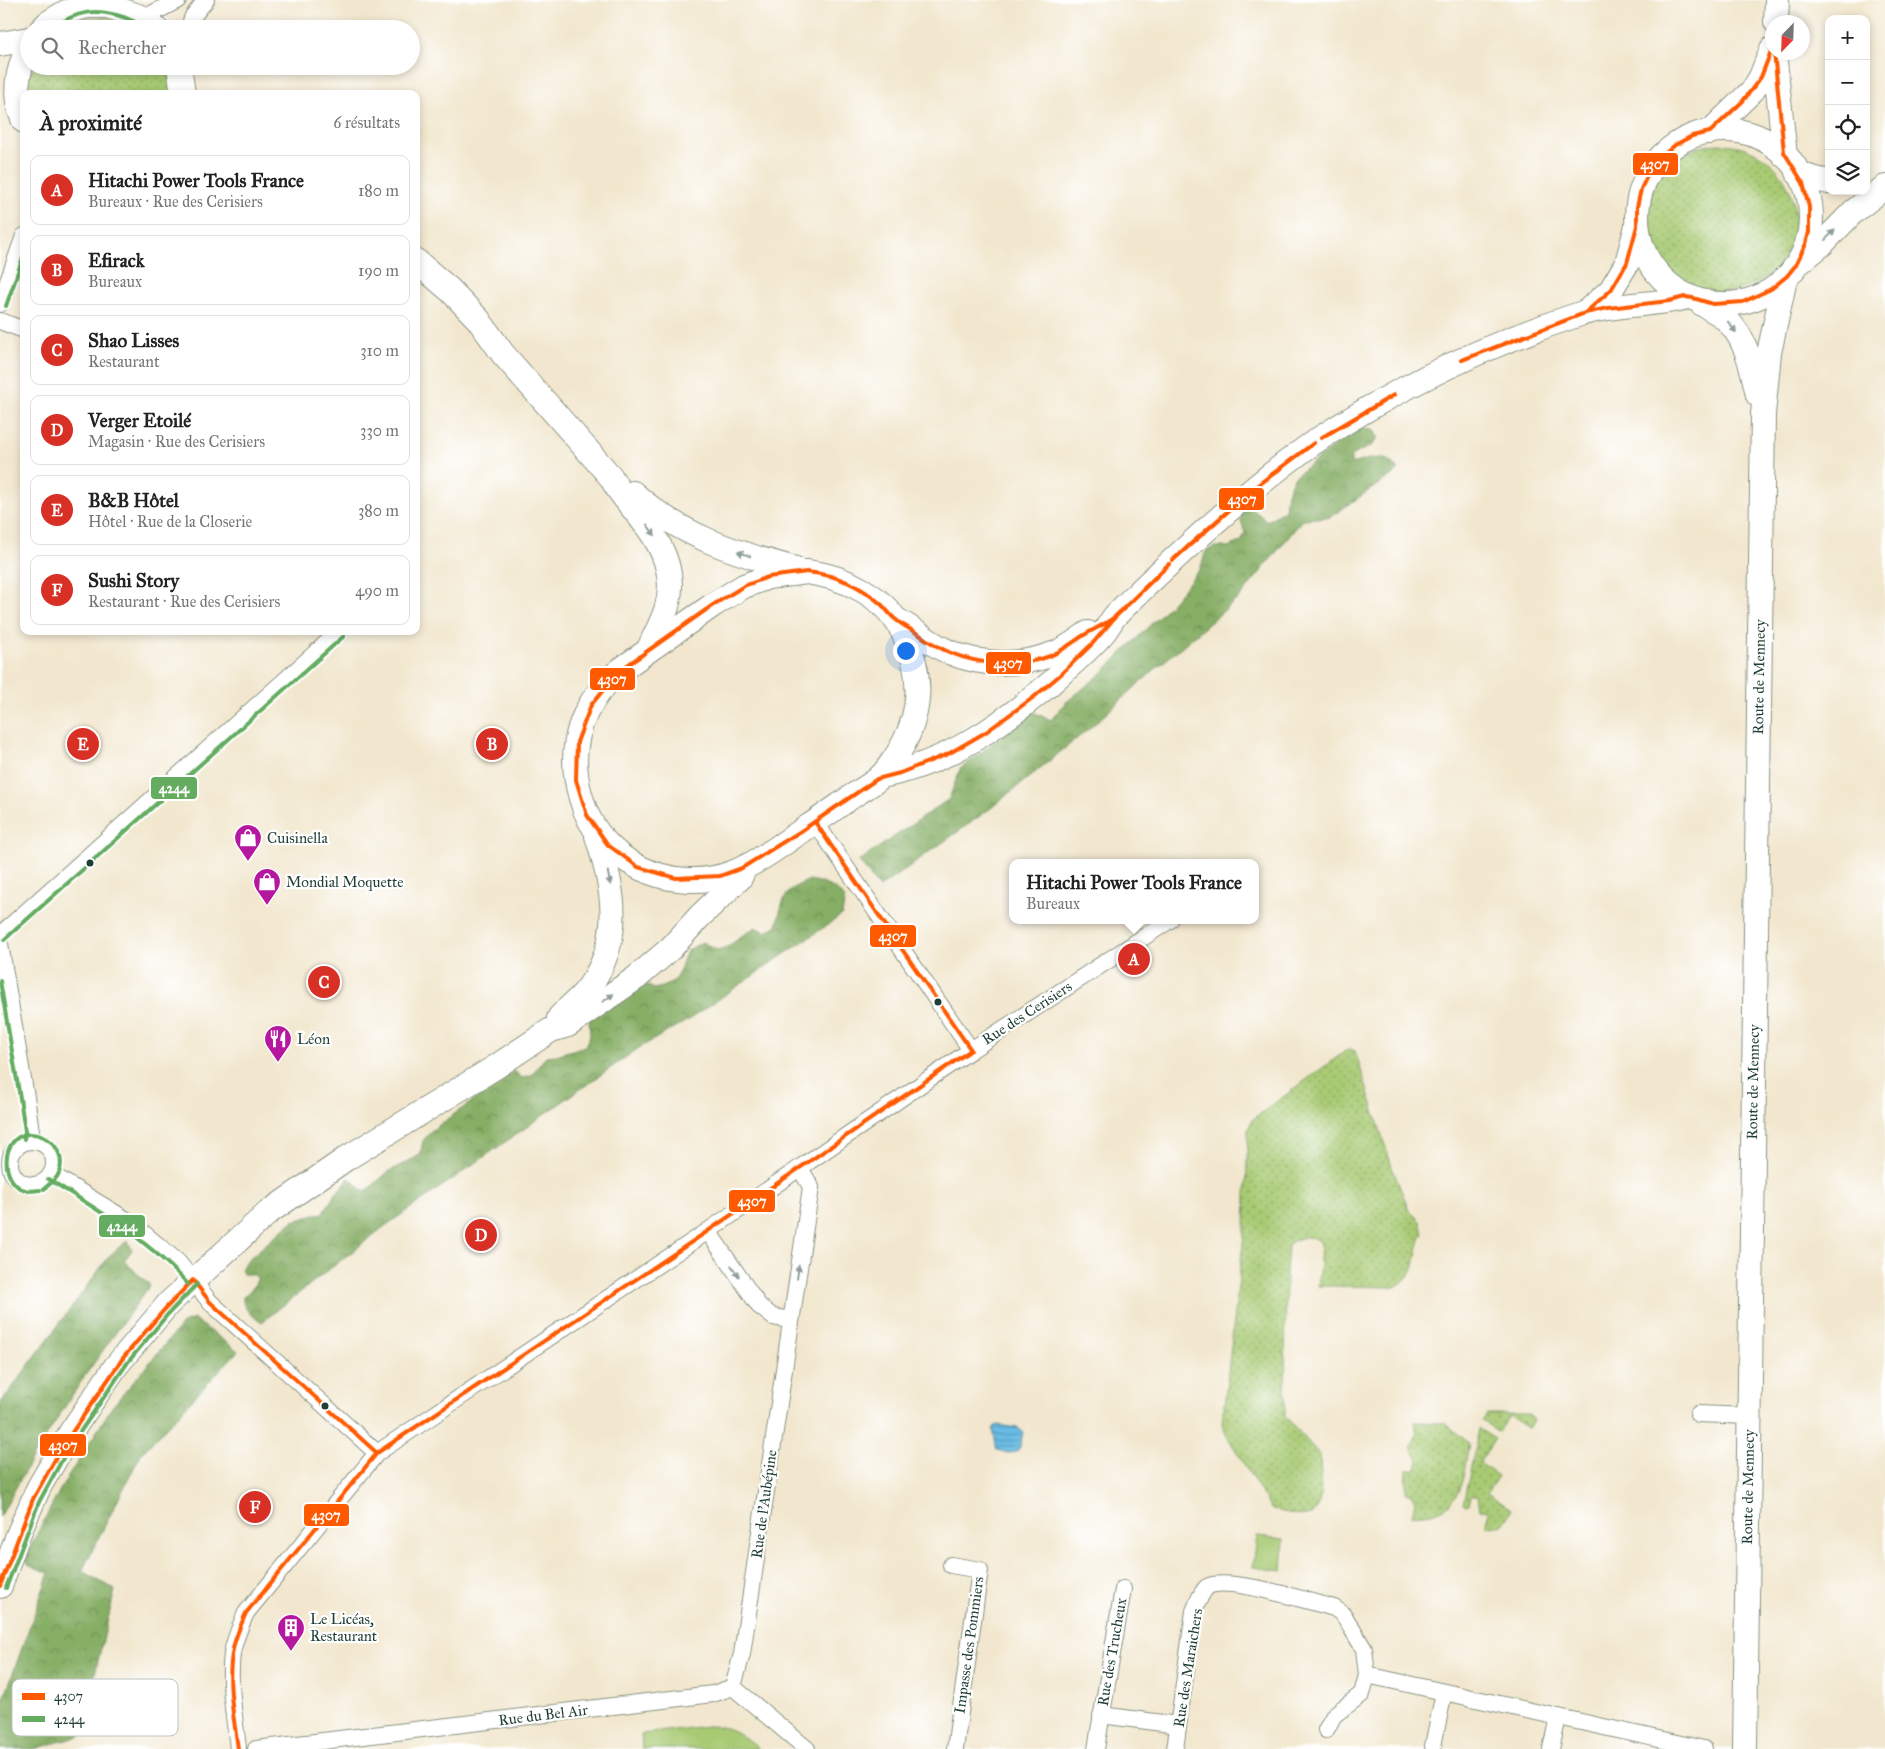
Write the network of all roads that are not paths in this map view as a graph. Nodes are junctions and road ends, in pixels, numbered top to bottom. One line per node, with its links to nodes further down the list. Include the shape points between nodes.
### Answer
1 (178, 0): 9 (street)
2 (206, 0): 10 (street)
3 (1777, 0): 6 (main road)
4 (106, 3): 5 (main road); 8 (main road)
5 (69, 6): 7 (main road)
6 (1776, 15)
7 (52, 20)
8 (143, 20)
9 (154, 20)
10 (191, 20)
11 (20, 41): 12 (main road)
12 (0, 44)
13 (1770, 60): 20 (main road, via 1753,90)
14 (1775, 60): 21 (main road)
15 (20, 62): 17 (main road)
16 (181, 75): 18 (main road)
17 (8, 84): 19 (main road)
18 (183, 90)
19 (20, 114)
20 (1710, 132): 21 (main road, via 1726,130 1758,138); 26 (main road, via 1692,136 1675,145 1649,172 1641,189)
21 (1791, 164): 23 (main road, via 1811,178); 29 (main road, via 1805,187 1810,220 1803,253)
22 (1885, 177): 24 (main road)
23 (1825, 181)
24 (1870, 183)
25 (1885, 186): 29 (main road, one-way to 25)
26 (1637, 226): 31 (main road, via 1640,244 1659,275); 33 (main road, via 1627,264 1611,290)
27 (20, 247): 32 (street)
28 (420, 264): 36 (main road, via 478,319)
29 (1790, 273): 31 (main road, via 1770,291 1752,300 1712,304); 37 (main road, Route de Mennecy, via 1769,353)
30 (420, 281): 36 (main road)
31 (1690, 298): 33 (main road); 37 (main road, Route de Mennecy, one-way to 37, via 1721,316 1745,347)
32 (0, 304)
33 (1585, 313): 41 (main road, via 1455,363 1410,385 1318,440 1247,494)
34 (0, 321): 35 (street)
35 (20, 328)
36 (503, 354): 38 (main road)
37 (1762, 414): 60 (main road, Route de Mennecy)
38 (612, 477): 39 (main road, one-way to 38, via 707,540 660,514); 43 (main road, one-way to 43, via 617,490 653,533 668,564 670,595)
39 (807, 572): 40 (main road, via 826,574 852,584 871,596); 43 (main road, via 768,577 744,586)
40 (895, 619): 41 (main road, via 950,653 993,663 1041,659 1061,651); 44 (main road, via 914,660 918,700 906,742)
41 (1113, 619): 44 (main road, via 1061,674 975,740 936,760)
42 (336, 635): 49 (street)
43 (648, 650): 46 (main road, via 619,671 597,693 583,719 574,765 583,806)
44 (881, 776): 45 (main road)
45 (815, 822): 47 (main road); 52 (street)
46 (596, 832): 47 (main road, via 632,864 667,878 694,880 717,877); 51 (main road, one-way to 51, via 613,898 614,923 609,946 589,987)
47 (745, 867): 51 (main road, one-way to 47, via 568,1025 652,965 740,878)
48 (1164, 924): 52 (street, Rue des Cerisiers)
49 (0, 935)
50 (0, 944): 53 (street, via 26,1097)
51 (551, 1030): 57 (main road, via 323,1174 269,1212)
52 (971, 1050): 54 (street, Rue des Cerisiers)
53 (30, 1140): 55 (street, via 49,1148 54,1161); 55 (street, via 18,1145 10,1157 14,1177 33,1185 40,1184)
54 (800, 1168): 56 (street, Rue des Cerisiers); 58 (street, Rue de l'Aubépine, one-way to 54, via 811,1187)
55 (51, 1174): 57 (street, via 130,1222 178,1262)
56 (708, 1231): 58 (street, one-way to 58, via 759,1306 773,1317); 61 (street, Rue des Cerisiers)
57 (193, 1280): 61 (street, via 210,1302); 63 (main road, via 169,1303 116,1366 71,1432 39,1487)
58 (791, 1320): 66 (street, Rue de l'Aubépine, via 742,1654)
59 (1698, 1414): 60 (street)
60 (1749, 1416): 81 (main road, Route de Mennecy)
61 (377, 1452): 73 (street, Rue des Cerisiers, via 246,1613 237,1633 231,1673)
62 (951, 1565): 76 (street, Impasse des Pommiers, via 980,1570)
63 (0, 1586)
64 (1123, 1590): 68 (street, Rue des Trucheux)
65 (1367, 1675): 67 (street); 70 (street, Rue des Maraichers, via 1364,1649 1343,1614 1334,1608 1221,1583 1207,1587 1194,1611); 71 (street, Rue des Maraichers, via 1362,1694 1334,1714)
66 (733, 1687): 74 (street, Rue du Bel Air, via 713,1694); 75 (street)
67 (1444, 1692): 69 (street); 72 (street)
68 (1102, 1715): 70 (street, Rue des Trucheux); 77 (street, Rue des Trucheux)
69 (1558, 1717): 79 (street); 80 (street)
70 (1178, 1725): 78 (street, Rue des Maraichers)
71 (1326, 1730)
72 (1433, 1746)
73 (238, 1749)
74 (256, 1749)
75 (806, 1749)
76 (955, 1749)
77 (1096, 1749)
78 (1175, 1749)
79 (1551, 1749)
80 (1704, 1749)
81 (1745, 1749)

